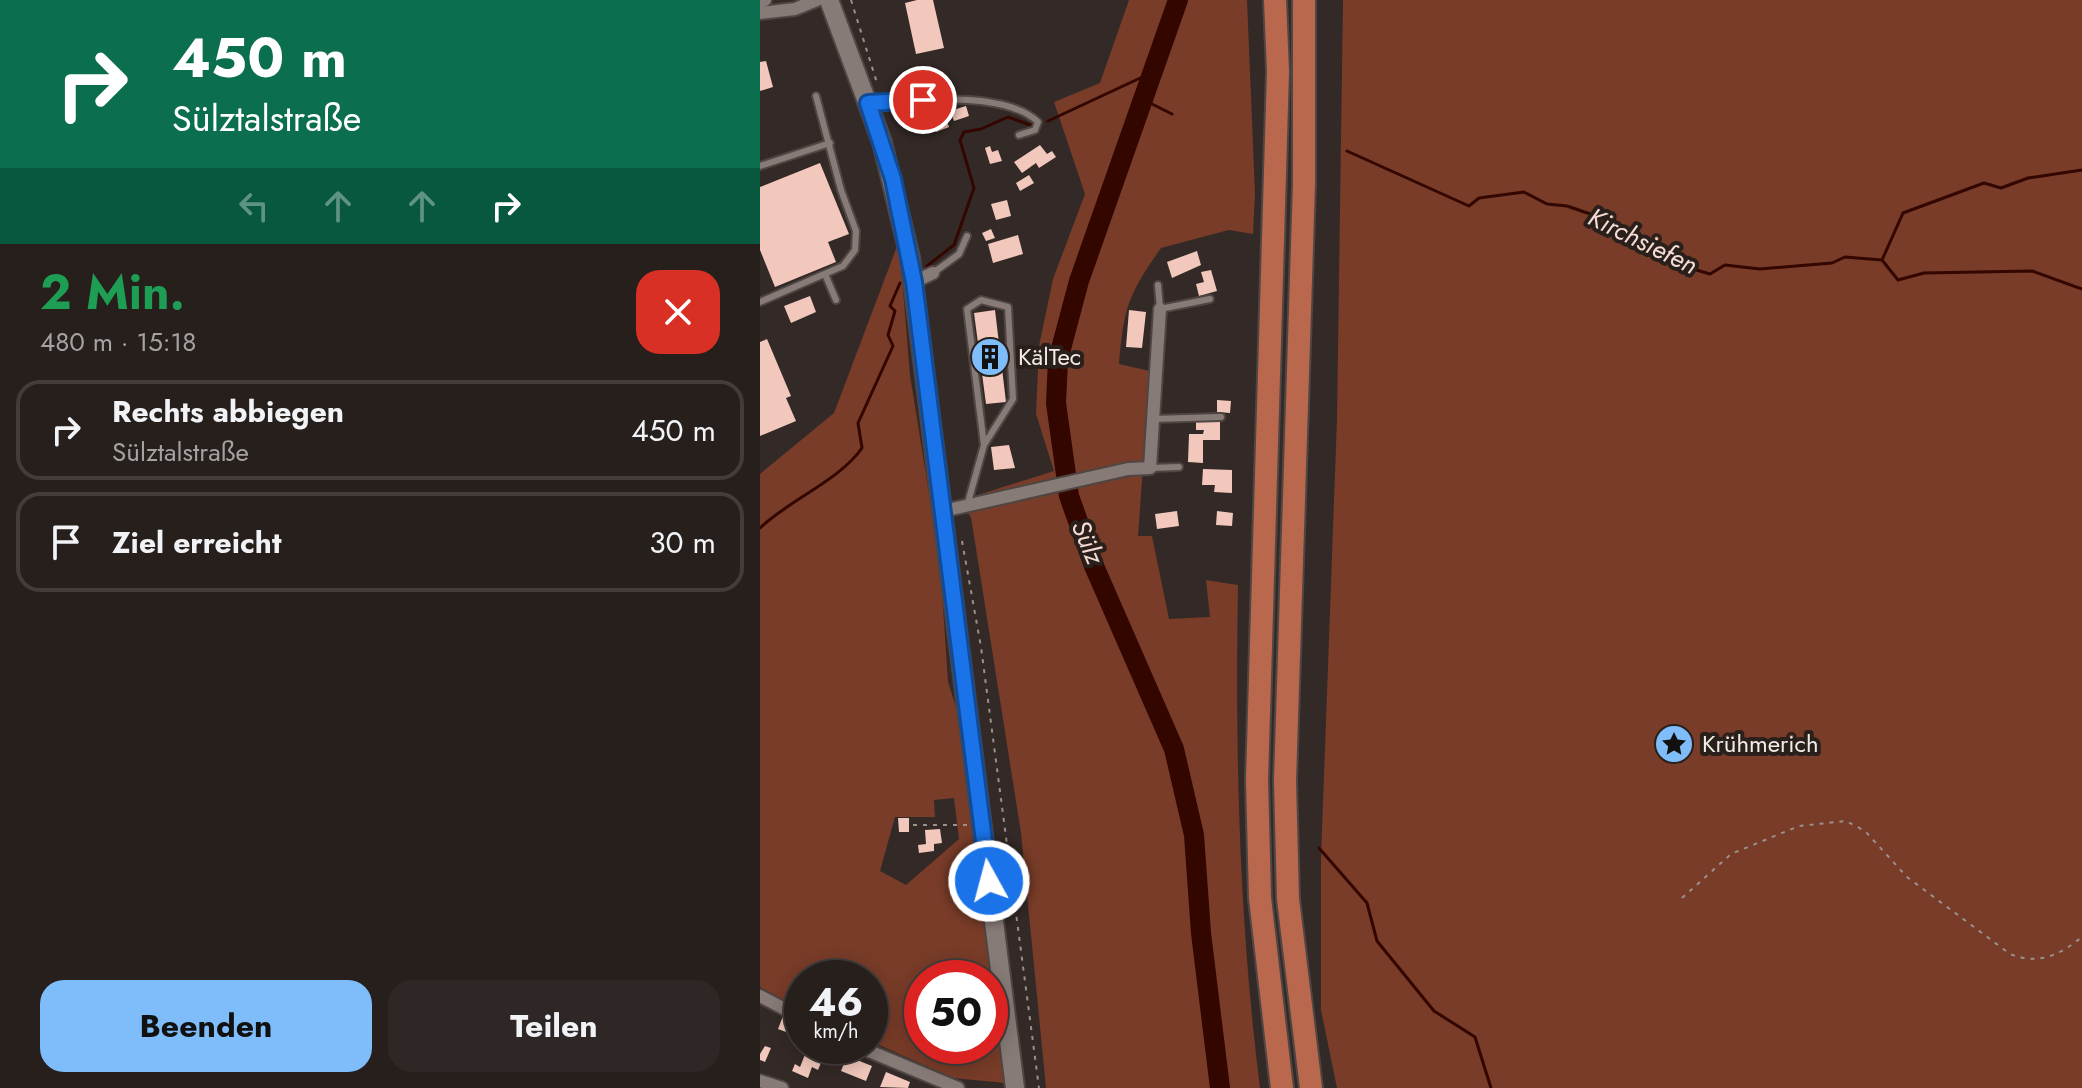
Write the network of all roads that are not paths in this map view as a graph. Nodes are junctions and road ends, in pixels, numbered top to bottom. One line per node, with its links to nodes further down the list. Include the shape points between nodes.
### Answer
1 (817, 0): 5 (street)
2 (829, 0): 8 (main road)
3 (1275, 0): 35 (highway, via 1278,71 1257,780 1260,898)
4 (1304, 0): 36 (highway, via 1304,184 1285,781 1288,899)
5 (760, 13)
6 (816, 96): 10 (lane)
7 (900, 99): 8 (street); 9 (lane, via 970,100 1011,107 1038,122 1035,130)
8 (868, 103): 15 (main road, via 893,179)
9 (1019, 135)
10 (830, 143): 11 (lane); 14 (lane, via 857,234 849,263)
11 (760, 166)
12 (967, 236): 13 (lane, via 959,254)
13 (933, 273): 15 (street)
14 (825, 274): 18 (lane); 19 (lane)
15 (914, 282): 27 (main road)
16 (1158, 285): 20 (lane)
17 (1210, 299): 20 (lane)
18 (836, 300)
19 (760, 302)
20 (1160, 309): 22 (street)
21 (1221, 417): 22 (lane)
22 (1153, 419): 25 (street)
23 (984, 445): 23 (lane, via 967,309 981,300 1008,307 1014,384 1008,409); 26 (lane)
24 (1179, 467): 25 (lane)
25 (1150, 468): 26 (street)
26 (967, 506): 27 (street)
27 (943, 511): 32 (main road)
28 (760, 996): 29 (street)
29 (784, 1009)
30 (888, 1059): 34 (street)
31 (760, 1081): 33 (street)
32 (1015, 1082)
33 (782, 1088)
34 (958, 1088)
35 (1282, 1088)
36 (1311, 1088)

